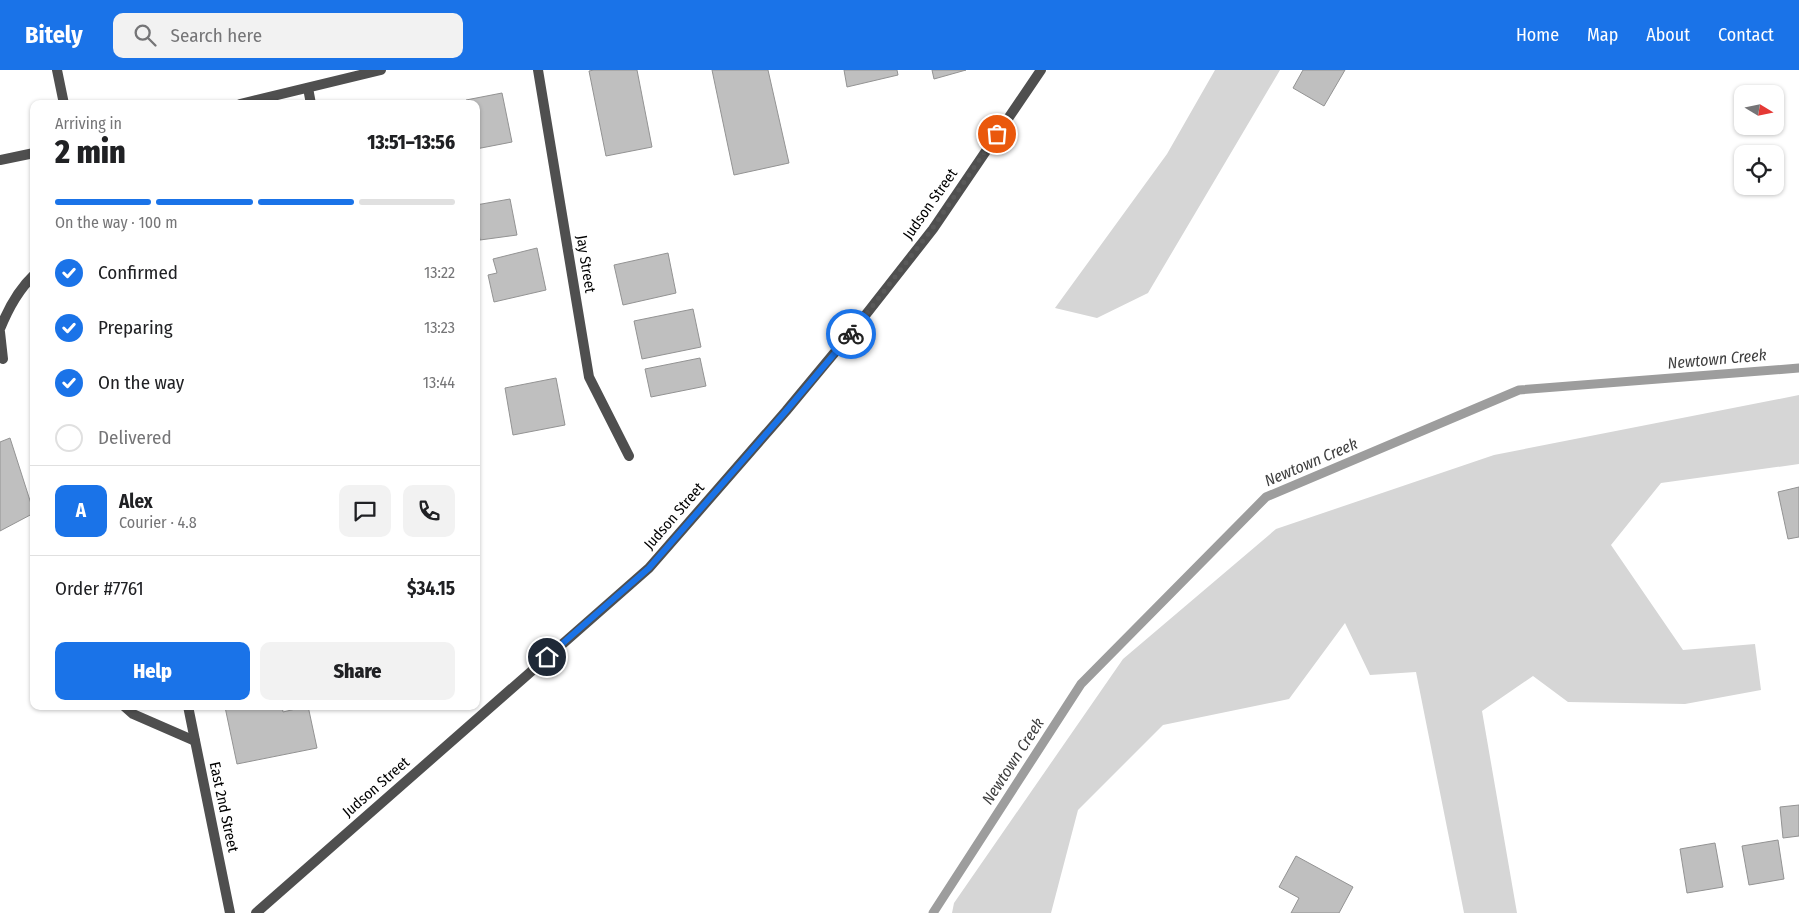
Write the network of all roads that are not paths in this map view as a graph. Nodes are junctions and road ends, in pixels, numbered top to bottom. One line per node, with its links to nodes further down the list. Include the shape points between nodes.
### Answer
1 (57, 70): 6 (street)
2 (381, 70): 5 (street)
3 (538, 70): 14 (street, Jay Street, via 589,377)
4 (1041, 70): 19 (street, Judson Street, via 932,229 860,322 649,568)
5 (308, 88): 7 (street); 8 (street)
6 (63, 100)
7 (257, 100)
8 (310, 100)
9 (30, 154): 10 (street)
10 (0, 160)
11 (30, 278): 12 (street, via 8,308)
12 (0, 331): 13 (street)
13 (4, 358)
14 (629, 456)
15 (128, 710): 17 (street)
16 (189, 710): 17 (street, East 2nd Street)
17 (195, 741): 18 (street, East 2nd Street)
18 (230, 913)
19 (256, 913)

